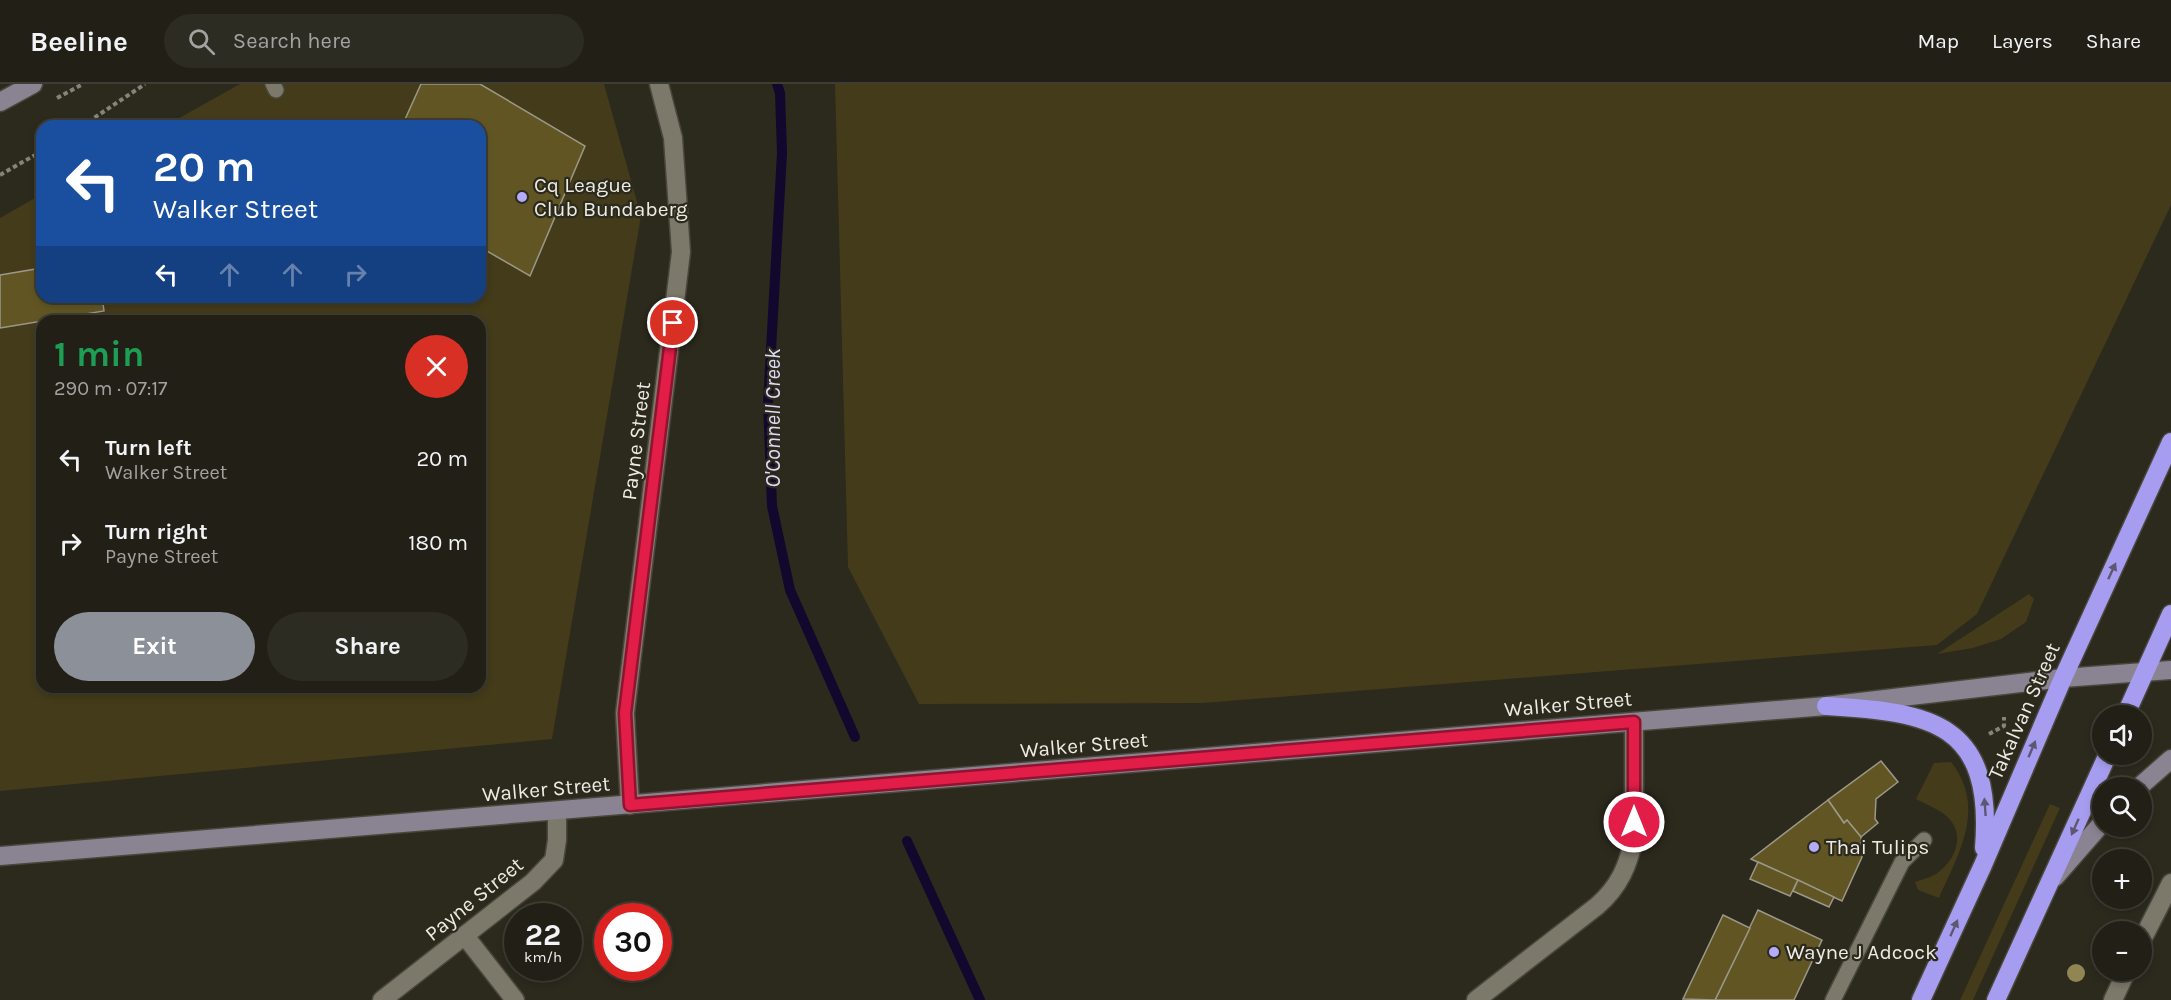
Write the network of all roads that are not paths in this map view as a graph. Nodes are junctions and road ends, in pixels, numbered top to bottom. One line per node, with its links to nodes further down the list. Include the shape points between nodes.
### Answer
1 (33, 84): 3 (street)
2 (658, 84): 15 (street, Payne Street, via 672,138 681,252 625,713)
3 (0, 102)
4 (2171, 442): 8 (highway, Takalvan Street, one-way to 4)
5 (2171, 614): 7 (highway)
6 (2171, 670): 7 (street, Walker Street)
7 (2145, 671): 8 (street, Walker Street); 9 (highway)
8 (2062, 678): 10 (street, Walker Street); 20 (highway, Takalvan Street, one-way to 8)
9 (2130, 705)
10 (1826, 706): 11 (street, Walker Street); 20 (highway, one-way to 10, via 1986,814 1982,784 1970,754 1957,739 1940,726 1916,717 1880,709)
11 (1634, 722): 15 (street, Walker Street); 28 (street, via 1634,836 1620,880 1597,906)
12 (2171, 759): 14 (street)
13 (2103, 765): 21 (highway, one-way to 21)
14 (2151, 777)
15 (630, 805): 16 (street, Walker Street)
16 (557, 811): 19 (street, Walker Street); 24 (street, Payne Street, via 554,860 533,882)
17 (2092, 835): 21 (street)
18 (1924, 840): 29 (lane, via 1902,862)
19 (0, 856)
20 (1983, 865): 30 (highway, Takalvan Street, one-way to 20)
21 (2050, 883): 31 (highway)
22 (2171, 883): 23 (street)
23 (2152, 921)
24 (465, 936): 26 (street, Payne Street); 27 (street)
25 (2122, 981): 32 (street)
26 (382, 1000)
27 (515, 1000)
28 (1476, 1000)
29 (1833, 1000)
30 (1921, 1000)
31 (1996, 1000)
32 (2113, 1000)

